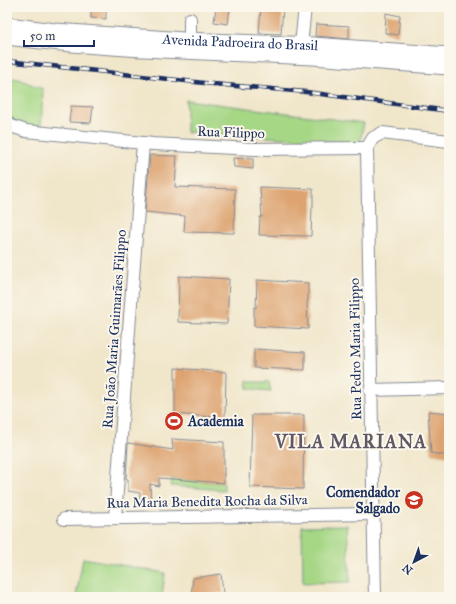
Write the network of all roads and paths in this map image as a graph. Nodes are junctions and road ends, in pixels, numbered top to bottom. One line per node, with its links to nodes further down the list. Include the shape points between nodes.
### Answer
1 (305, 7): 6 (street)
2 (190, 19): 5 (street)
3 (7, 25): 5 (main road, Avenida Padroeira do Brasil, via 55,31 136,32)
4 (7, 37): 8 (main road, Avenida Padroeira do Brasil, via 54,43)
5 (190, 40): 6 (main road, Avenida Padroeira do Brasil)
6 (301, 45): 7 (main road, Avenida Padroeira do Brasil)
7 (449, 55)
8 (449, 67)
9 (7, 122): 11 (street, Rua Filippo, via 26,131)
10 (449, 141): 12 (street, via 382,133 373,138)
11 (143, 143): 12 (street, Rua Filippo, via 254,149); 16 (street, Rua João Maria Guimarães Filippo)
12 (367, 148): 14 (street, Rua Pedro Maria Filippo)
13 (449, 388): 14 (street)
14 (370, 390): 15 (street, Rua Pedro Maria Filippo)
15 (374, 514): 16 (street, Rua Maria Benedita Rocha da Silva); 18 (street, Rua Pedro Maria Filippo)
16 (115, 517): 17 (street, Rua Maria Benedita Rocha da Silva)
17 (64, 518)
18 (375, 597)

